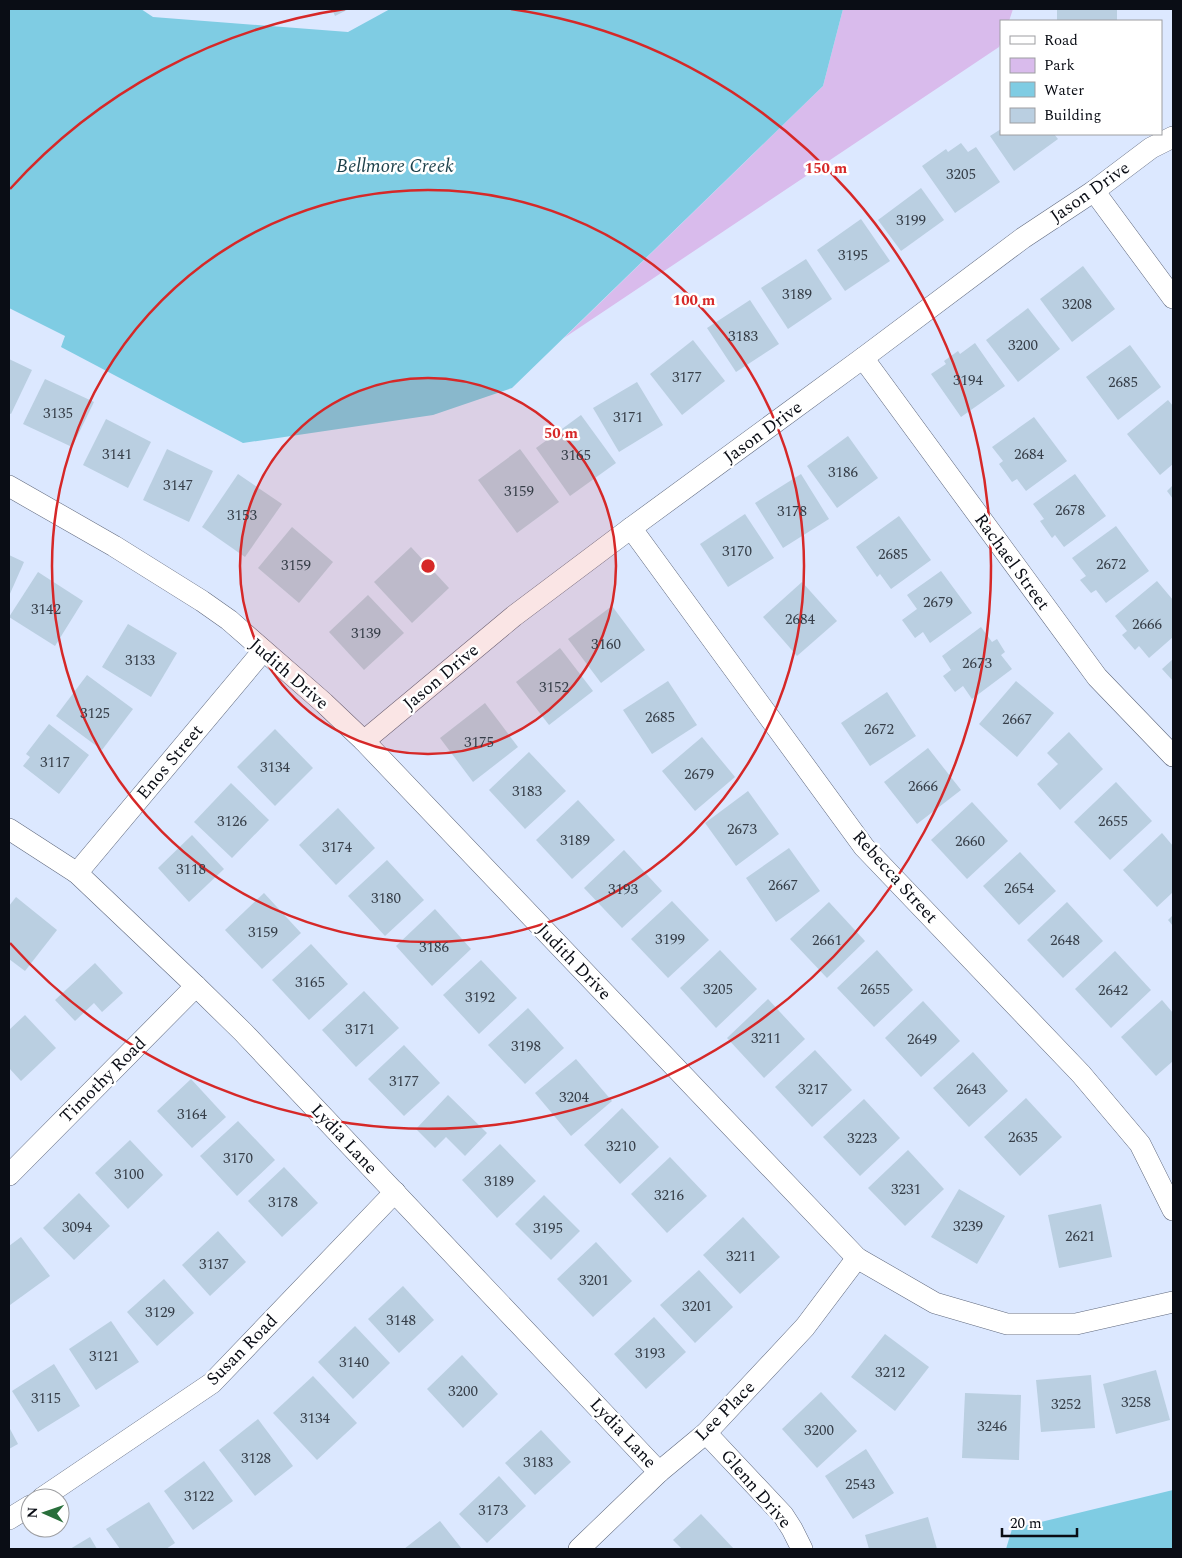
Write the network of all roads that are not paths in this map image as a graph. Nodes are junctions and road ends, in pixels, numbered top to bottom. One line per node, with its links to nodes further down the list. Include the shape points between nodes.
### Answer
1 (1173, 137): 2 (street, Jason Drive, via 1151,148)
2 (1094, 191): 3 (street); 4 (street, Jason Drive, via 1024,238)
3 (1173, 298)
4 (863, 358): 6 (street, Jason Drive); 9 (street, Rachael Street, via 1098,678)
5 (9, 486): 7 (street, Judith Drive, via 202,601)
6 (631, 528): 8 (street, Jason Drive, via 514,616); 15 (street, Rebecca Street, via 864,847 1082,1074 1140,1144)
7 (263, 650): 8 (street, Judith Drive); 11 (street, Enos Street)
8 (364, 742): 16 (street, Judith Drive)
9 (1173, 756)
10 (9, 828): 11 (street, Lydia Lane)
11 (77, 873): 12 (street, Lydia Lane)
12 (196, 986): 13 (street, Timothy Road); 14 (street, Lydia Lane)
13 (9, 1175)
14 (395, 1192): 19 (street, Lydia Lane); 20 (street, Susan Road, via 212,1382)
15 (1173, 1210)
16 (857, 1258): 17 (street, Judith Drive, via 934,1304 1007,1324 1076,1324); 18 (street, Lee Place, via 805,1327)
17 (1173, 1302)
18 (706, 1432): 19 (street, Lee Place); 24 (street, Glenn Drive, via 783,1515)
19 (659, 1472): 23 (street, Lee Place)
20 (57, 1488)
21 (20, 1512): 22 (street)
22 (9, 1519)
23 (579, 1549)
24 (802, 1549)

